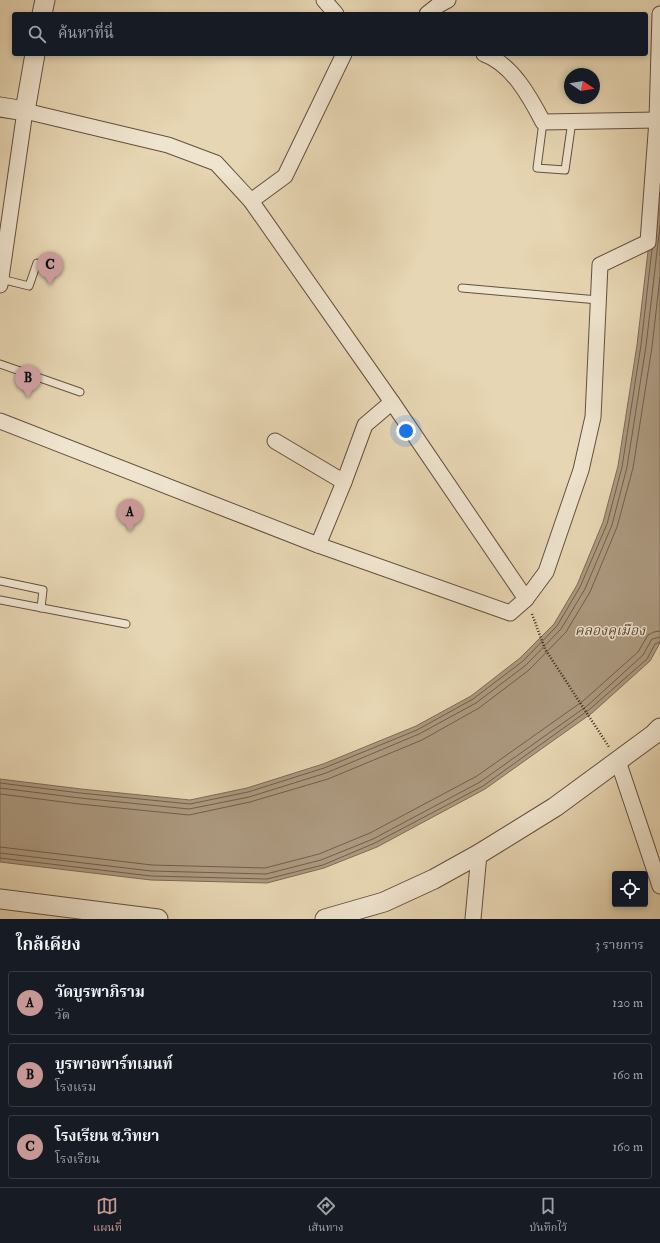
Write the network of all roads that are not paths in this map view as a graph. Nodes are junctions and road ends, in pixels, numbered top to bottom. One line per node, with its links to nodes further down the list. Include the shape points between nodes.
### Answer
1 (45, 0): 4 (street)
2 (324, 0): 5 (street)
3 (448, 0): 6 (street)
4 (42, 12)
5 (334, 12)
6 (430, 12)
7 (660, 14): 13 (street)
8 (35, 56): 12 (street)
9 (343, 56): 16 (street, via 285,176)
10 (490, 56): 15 (street, via 495,58 521,84)
11 (0, 107): 12 (street)
12 (25, 111): 16 (street, via 168,145 216,163); 18 (street)
13 (657, 120): 14 (street); 20 (street, via 648,242 600,265)
14 (572, 121): 15 (street); 15 (lane, via 565,170 537,168)
15 (543, 122)
16 (251, 201): 23 (street)
17 (37, 263): 18 (lane, via 29,286)
18 (1, 282)
19 (462, 288): 20 (lane)
20 (598, 300): 29 (street, via 593,417 581,470 546,572)
21 (0, 364): 22 (lane)
22 (80, 392)
23 (392, 402): 26 (street, via 365,425); 29 (street)
24 (0, 421): 27 (street)
25 (275, 441): 26 (street)
26 (344, 482): 27 (street)
27 (318, 545): 29 (street, via 510,613)
28 (0, 581): 31 (lane, via 43,590)
29 (526, 599)
30 (0, 600): 31 (lane)
31 (41, 608): 32 (lane)
32 (126, 624)
33 (660, 728): 34 (street)
34 (618, 761): 35 (street, via 555,807); 36 (street)
35 (479, 854): 38 (street, via 427,883); 41 (street)
36 (660, 886)
37 (0, 899): 39 (street)
38 (346, 916): 40 (street)
39 (158, 919)
40 (325, 919)
41 (473, 919)

